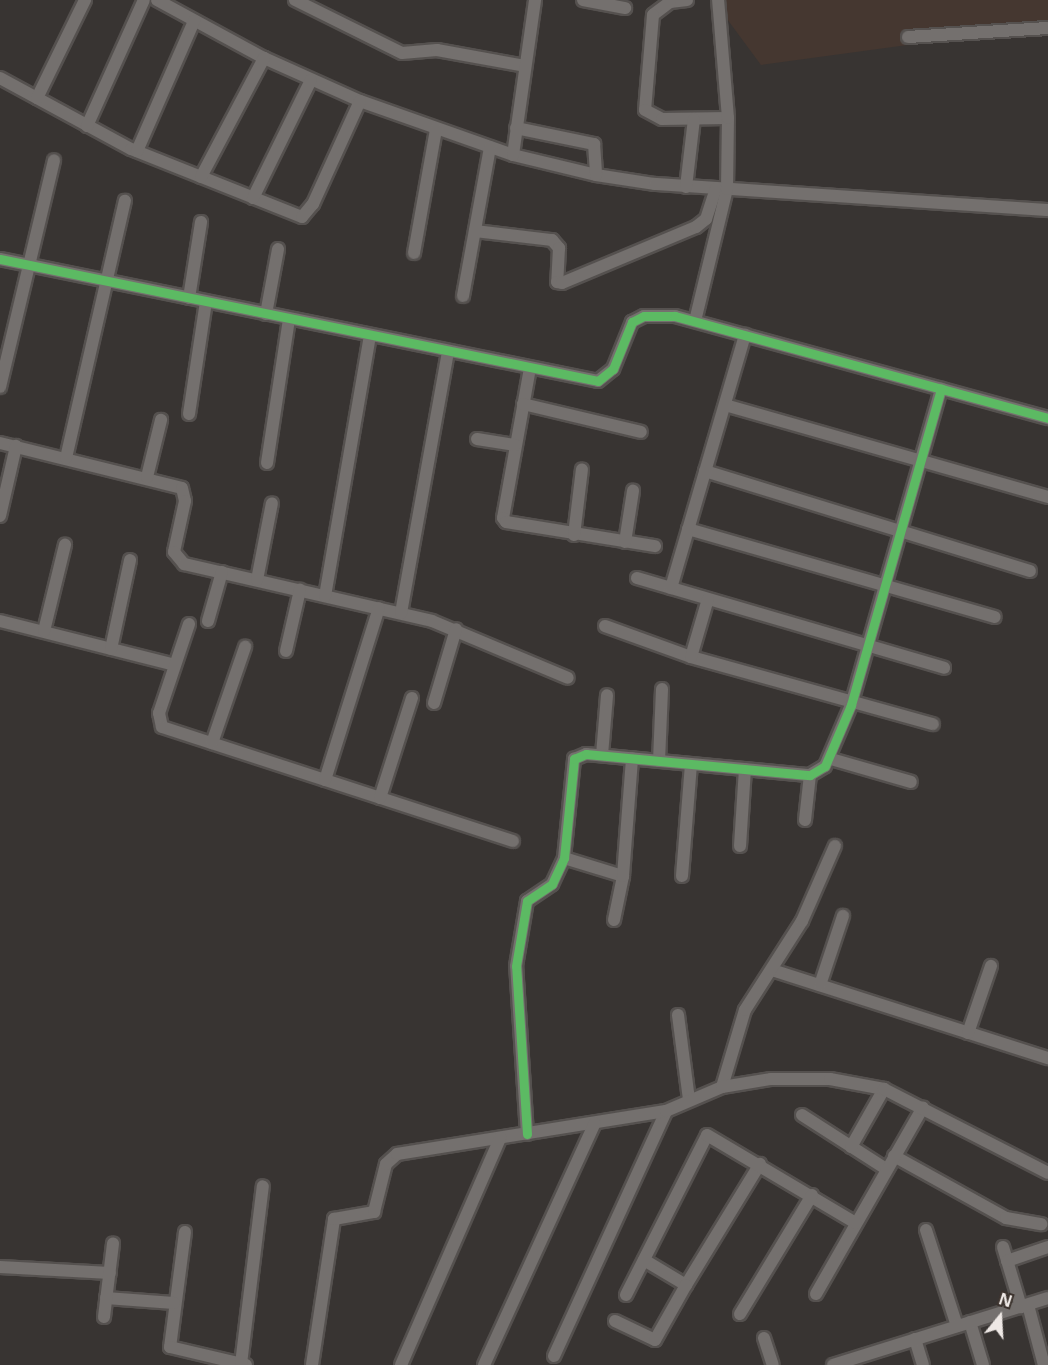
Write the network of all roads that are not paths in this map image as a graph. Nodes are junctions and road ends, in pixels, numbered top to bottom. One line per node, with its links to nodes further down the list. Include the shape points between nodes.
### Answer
1 (85, 0): 17 (street)
2 (144, 0): 21 (street)
3 (157, 0): 10 (street)
4 (295, 0): 14 (street, via 402,53 437,50)
5 (535, 0): 14 (street)
6 (584, 0): 9 (street)
7 (687, 0): 20 (street, via 670,2 653,15 644,102 655,119)
8 (718, 0): 19 (street)
9 (625, 8)
10 (194, 21): 13 (street); 25 (street)
11 (1048, 28): 12 (street)
12 (908, 38)
13 (264, 58): 16 (street); 29 (street)
14 (525, 66): 22 (street)
15 (0, 78): 17 (street)
16 (311, 80): 18 (street); 32 (street)
17 (37, 98): 21 (street)
18 (360, 100): 23 (street); 32 (street, via 308,213 295,216)
19 (728, 118): 20 (street); 31 (street)
20 (694, 119): 30 (street)
21 (87, 126): 25 (street)
22 (516, 128): 26 (street); 28 (street, via 594,144)
23 (436, 129): 24 (street); 38 (street)
24 (490, 147): 26 (street); 36 (street)
25 (137, 151): 29 (street)
26 (513, 155): 28 (street)
27 (54, 160): 40 (street)
28 (596, 175): 30 (street)
29 (201, 177): 32 (street)
30 (687, 187): 31 (street)
31 (722, 189): 34 (street); 36 (street, via 706,219 696,227 562,283 557,282 559,248 552,240); 47 (street)
32 (253, 198)
33 (125, 201): 41 (street)
34 (1048, 210)
35 (201, 222): 43 (street)
36 (475, 231): 42 (street)
37 (278, 249): 45 (street)
38 (414, 254)
39 (0, 259): 40 (street)
40 (28, 265): 41 (street); 52 (street)
41 (108, 281): 43 (street); 64 (street)
42 (463, 296)
43 (189, 298): 44 (street)
44 (206, 302): 45 (street); 56 (street)
45 (266, 314): 46 (street)
46 (289, 319): 48 (street); 66 (street)
47 (695, 321): 49 (street); 51 (street, via 658,315 632,322 612,369 598,381)
48 (370, 335): 50 (street); 88 (street)
49 (745, 335): 53 (street); 55 (street)
50 (448, 351): 51 (street); 91 (street)
51 (530, 368): 54 (street)
52 (0, 387)
53 (941, 389): 57 (street); 65 (street)
54 (524, 404): 59 (street); 62 (street)
55 (724, 405): 65 (street); 68 (street)
56 (189, 414)
57 (1048, 418)
58 (161, 420): 69 (street)
59 (641, 432)
60 (477, 439): 62 (street)
61 (0, 443): 63 (street)
62 (516, 445): 76 (street, via 503,518 514,526)
63 (16, 446): 64 (street); 73 (street)
64 (66, 458): 69 (street)
65 (920, 459): 71 (street); 75 (street)
66 (267, 463)
67 (582, 469): 76 (street)
68 (705, 471): 74 (street); 75 (street)
69 (147, 477): 82 (street, via 174,483 185,493 176,559)
70 (633, 491): 77 (street)
71 (1048, 497)
72 (272, 503): 84 (street)
73 (0, 516)
74 (688, 529): 85 (street); 86 (street)
75 (899, 530): 81 (street); 85 (street)
76 (574, 535): 77 (street)
77 (625, 542): 79 (street)
78 (65, 545): 98 (street)
79 (655, 546)
80 (130, 561): 101 (street)
81 (1030, 571)
82 (222, 572): 84 (street); 94 (street)
83 (637, 578): 86 (street)
84 (257, 580): 87 (street)
85 (882, 587): 92 (street); 100 (street)
86 (671, 588): 89 (street)
87 (300, 590): 88 (street); 102 (street)
88 (325, 596): 90 (street)
89 (708, 599): 100 (street); 103 (street)
90 (379, 608): 91 (street); 121 (street)
91 (401, 613): 97 (street)
92 (995, 618)
93 (0, 621): 98 (street)
94 (208, 621)
95 (189, 624): 104 (street)
96 (605, 626): 103 (street)
97 (456, 629): 106 (street); 110 (street)
98 (44, 632): 101 (street)
99 (245, 647): 113 (street)
100 (865, 647): 105 (street); 111 (street)
101 (111, 649): 104 (street)
102 (286, 651)
103 (691, 657): 111 (street)
104 (175, 665): 113 (street, via 158,721)
105 (944, 668)
106 (568, 678)
107 (662, 689): 117 (street)
108 (607, 695): 114 (street)
109 (412, 698): 123 (street)
110 (434, 703)
111 (851, 705): 112 (street); 116 (street)
112 (933, 724)
113 (212, 743): 121 (street)
114 (602, 755): 115 (street); 128 (street, via 579,755 572,766)
115 (632, 758): 117 (street); 129 (street)
116 (831, 759): 120 (street); 122 (street)
117 (659, 761): 118 (street)
118 (691, 764): 119 (street); 130 (street)
119 (745, 769): 120 (street); 126 (street)
120 (810, 775): 124 (street)
121 (325, 780): 123 (street)
122 (911, 782)
123 (380, 798): 125 (street)
124 (805, 820)
125 (513, 841)
126 (740, 846)
127 (835, 846): 134 (street, via 802,921)
128 (564, 858): 129 (street); 146 (street, via 552,884 527,902 516,966)
129 (623, 876): 132 (street)
130 (682, 876)
131 (843, 916): 135 (street)
132 (614, 920)
133 (991, 966): 137 (street)
134 (772, 970): 135 (street); 139 (street, via 740,1022)
135 (820, 985): 137 (street)
136 (678, 1015): 141 (street)
137 (968, 1033): 138 (street)
138 (1048, 1058)
139 (722, 1087): 140 (street, via 771,1079 830,1079); 141 (street)
140 (884, 1089): 142 (street); 148 (street)
141 (689, 1100): 143 (street)
142 (923, 1107): 149 (street); 152 (street)
143 (666, 1112): 145 (street); 179 (street)
144 (802, 1115): 148 (street)
145 (595, 1123): 146 (street); 184 (street)
146 (527, 1134): 147 (street)
147 (500, 1138): 182 (street, via 397,1154 386,1164 374,1212 334,1219); 183 (street)
148 (851, 1147): 151 (street)
149 (894, 1156): 151 (street); 156 (street, via 1006,1218)
150 (760, 1164): 154 (street); 162 (street, via 707,1136); 166 (street)
151 (886, 1169): 155 (street)
152 (1048, 1173)
153 (263, 1186): 181 (street)
154 (812, 1195): 155 (street); 173 (street)
155 (856, 1223): 167 (street)
156 (1041, 1224)
157 (926, 1230): 176 (street)
158 (185, 1232): 171 (street)
159 (113, 1244): 165 (street)
160 (1003, 1247): 163 (street)
161 (1048, 1247): 163 (street)
162 (644, 1260): 166 (street); 168 (street)
163 (1007, 1261): 172 (street)
164 (0, 1267): 165 (street)
165 (110, 1273): 169 (street)
166 (686, 1285): 175 (street, via 655,1340)
167 (816, 1294)
168 (626, 1296)
169 (106, 1298): 171 (street); 174 (street)
170 (1048, 1298): 172 (street)
171 (174, 1303): 181 (street, via 170,1347)
172 (1024, 1306): 176 (street); 189 (street)
173 (740, 1314)
174 (104, 1317)
175 (615, 1321)
176 (964, 1324): 178 (street); 188 (street)
177 (764, 1338): 185 (street)
178 (915, 1339): 180 (street); 187 (street)
179 (554, 1356)
180 (859, 1361): 186 (street)
181 (243, 1364)
182 (312, 1365)
183 (401, 1365)
184 (484, 1365)
185 (773, 1365)
186 (833, 1365)
187 (923, 1365)
188 (983, 1365)
189 (1044, 1365)

